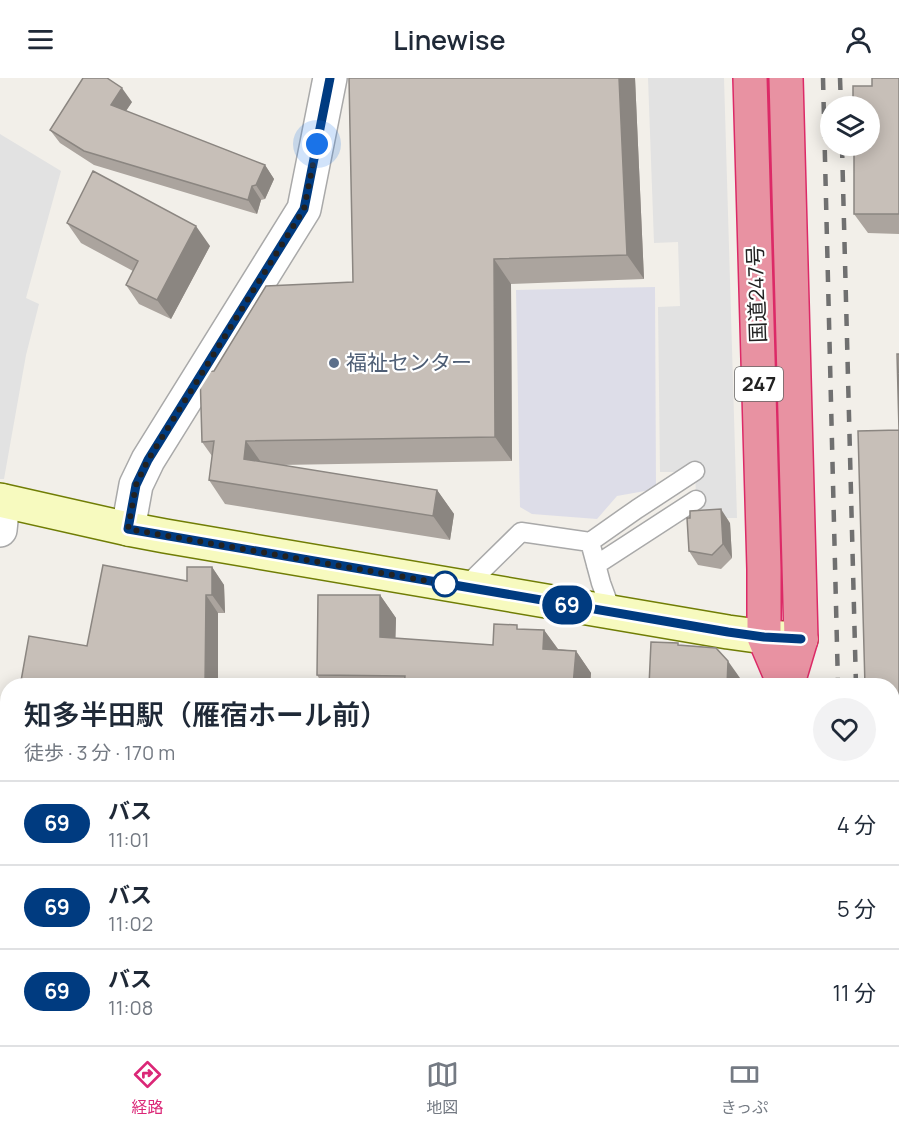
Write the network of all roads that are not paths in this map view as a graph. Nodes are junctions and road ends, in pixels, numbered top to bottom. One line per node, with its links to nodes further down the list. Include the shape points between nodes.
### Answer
1 (330, 78): 7 (street, via 304,209 148,460 136,485)
2 (750, 78): 12 (highway, 国道247号 / 247)
3 (786, 78): 13 (highway, 国道247号 / 247)
4 (695, 471): 8 (lane)
5 (696, 500): 9 (lane)
6 (1, 510): 7 (street)
7 (128, 529): 10 (street)
8 (590, 542): 9 (lane); 10 (lane, via 520,532)
9 (596, 565): 11 (lane)
10 (465, 587): 11 (street)
11 (612, 613): 12 (street)
12 (764, 637): 13 (street); 14 (highway, 国道247号 / 247)
13 (801, 639): 15 (highway, 国道247号 / 247)
14 (782, 678)
15 (789, 678)

